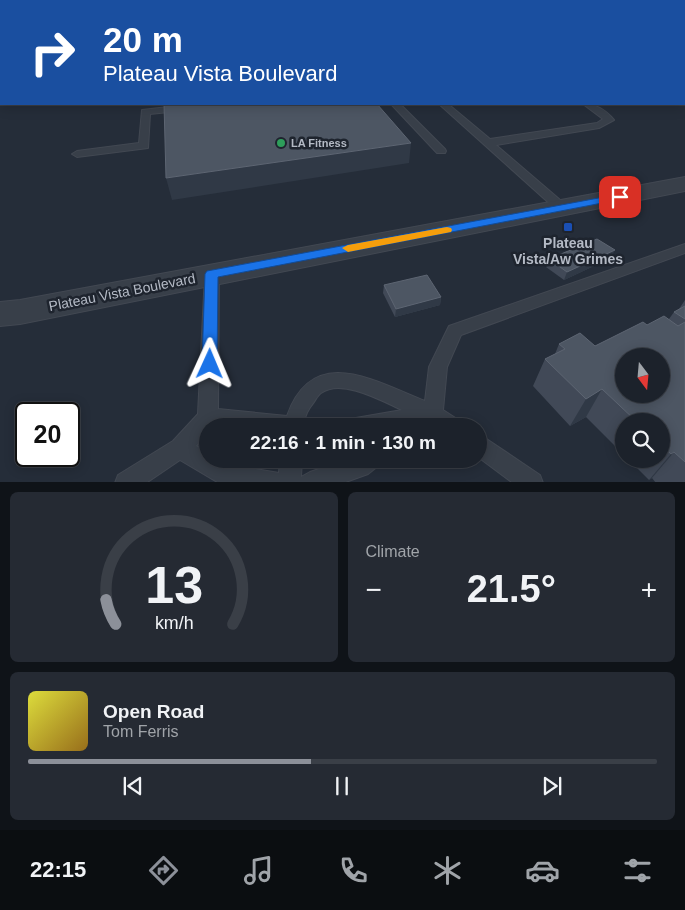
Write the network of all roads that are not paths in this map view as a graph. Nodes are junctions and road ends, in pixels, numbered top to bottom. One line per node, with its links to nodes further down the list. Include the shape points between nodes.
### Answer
1 (197, 105): 5 (lane)
2 (396, 105): 7 (lane)
3 (444, 105): 6 (lane)
4 (589, 105): 6 (lane, via 609,120 600,125)
5 (145, 108): 8 (lane, via 144,146)
6 (487, 143): 10 (lane)
7 (441, 151)
8 (77, 154)
9 (685, 184): 10 (street, Plateau Vista Boulevard)
10 (562, 208): 12 (street, Plateau Vista Boulevard)
11 (685, 248): 14 (lane, via 455,331 438,367)
12 (212, 274): 13 (street, Plateau Vista Boulevard); 15 (lane)
13 (0, 314)
14 (432, 414): 17 (lane, via 357,382 331,381 314,387 301,403); 18 (lane); 19 (lane); 20 (lane)
15 (208, 417): 16 (lane); 21 (lane)
16 (218, 418)
17 (296, 418)
18 (407, 418)
19 (427, 418)
20 (438, 418)
21 (180, 448): 25 (lane); 26 (lane, via 229,476)
22 (487, 451): 29 (lane)
23 (291, 468): 27 (lane)
24 (354, 468): 28 (lane)
25 (126, 482)
26 (276, 482)
27 (290, 482)
28 (310, 482)
29 (532, 482)

